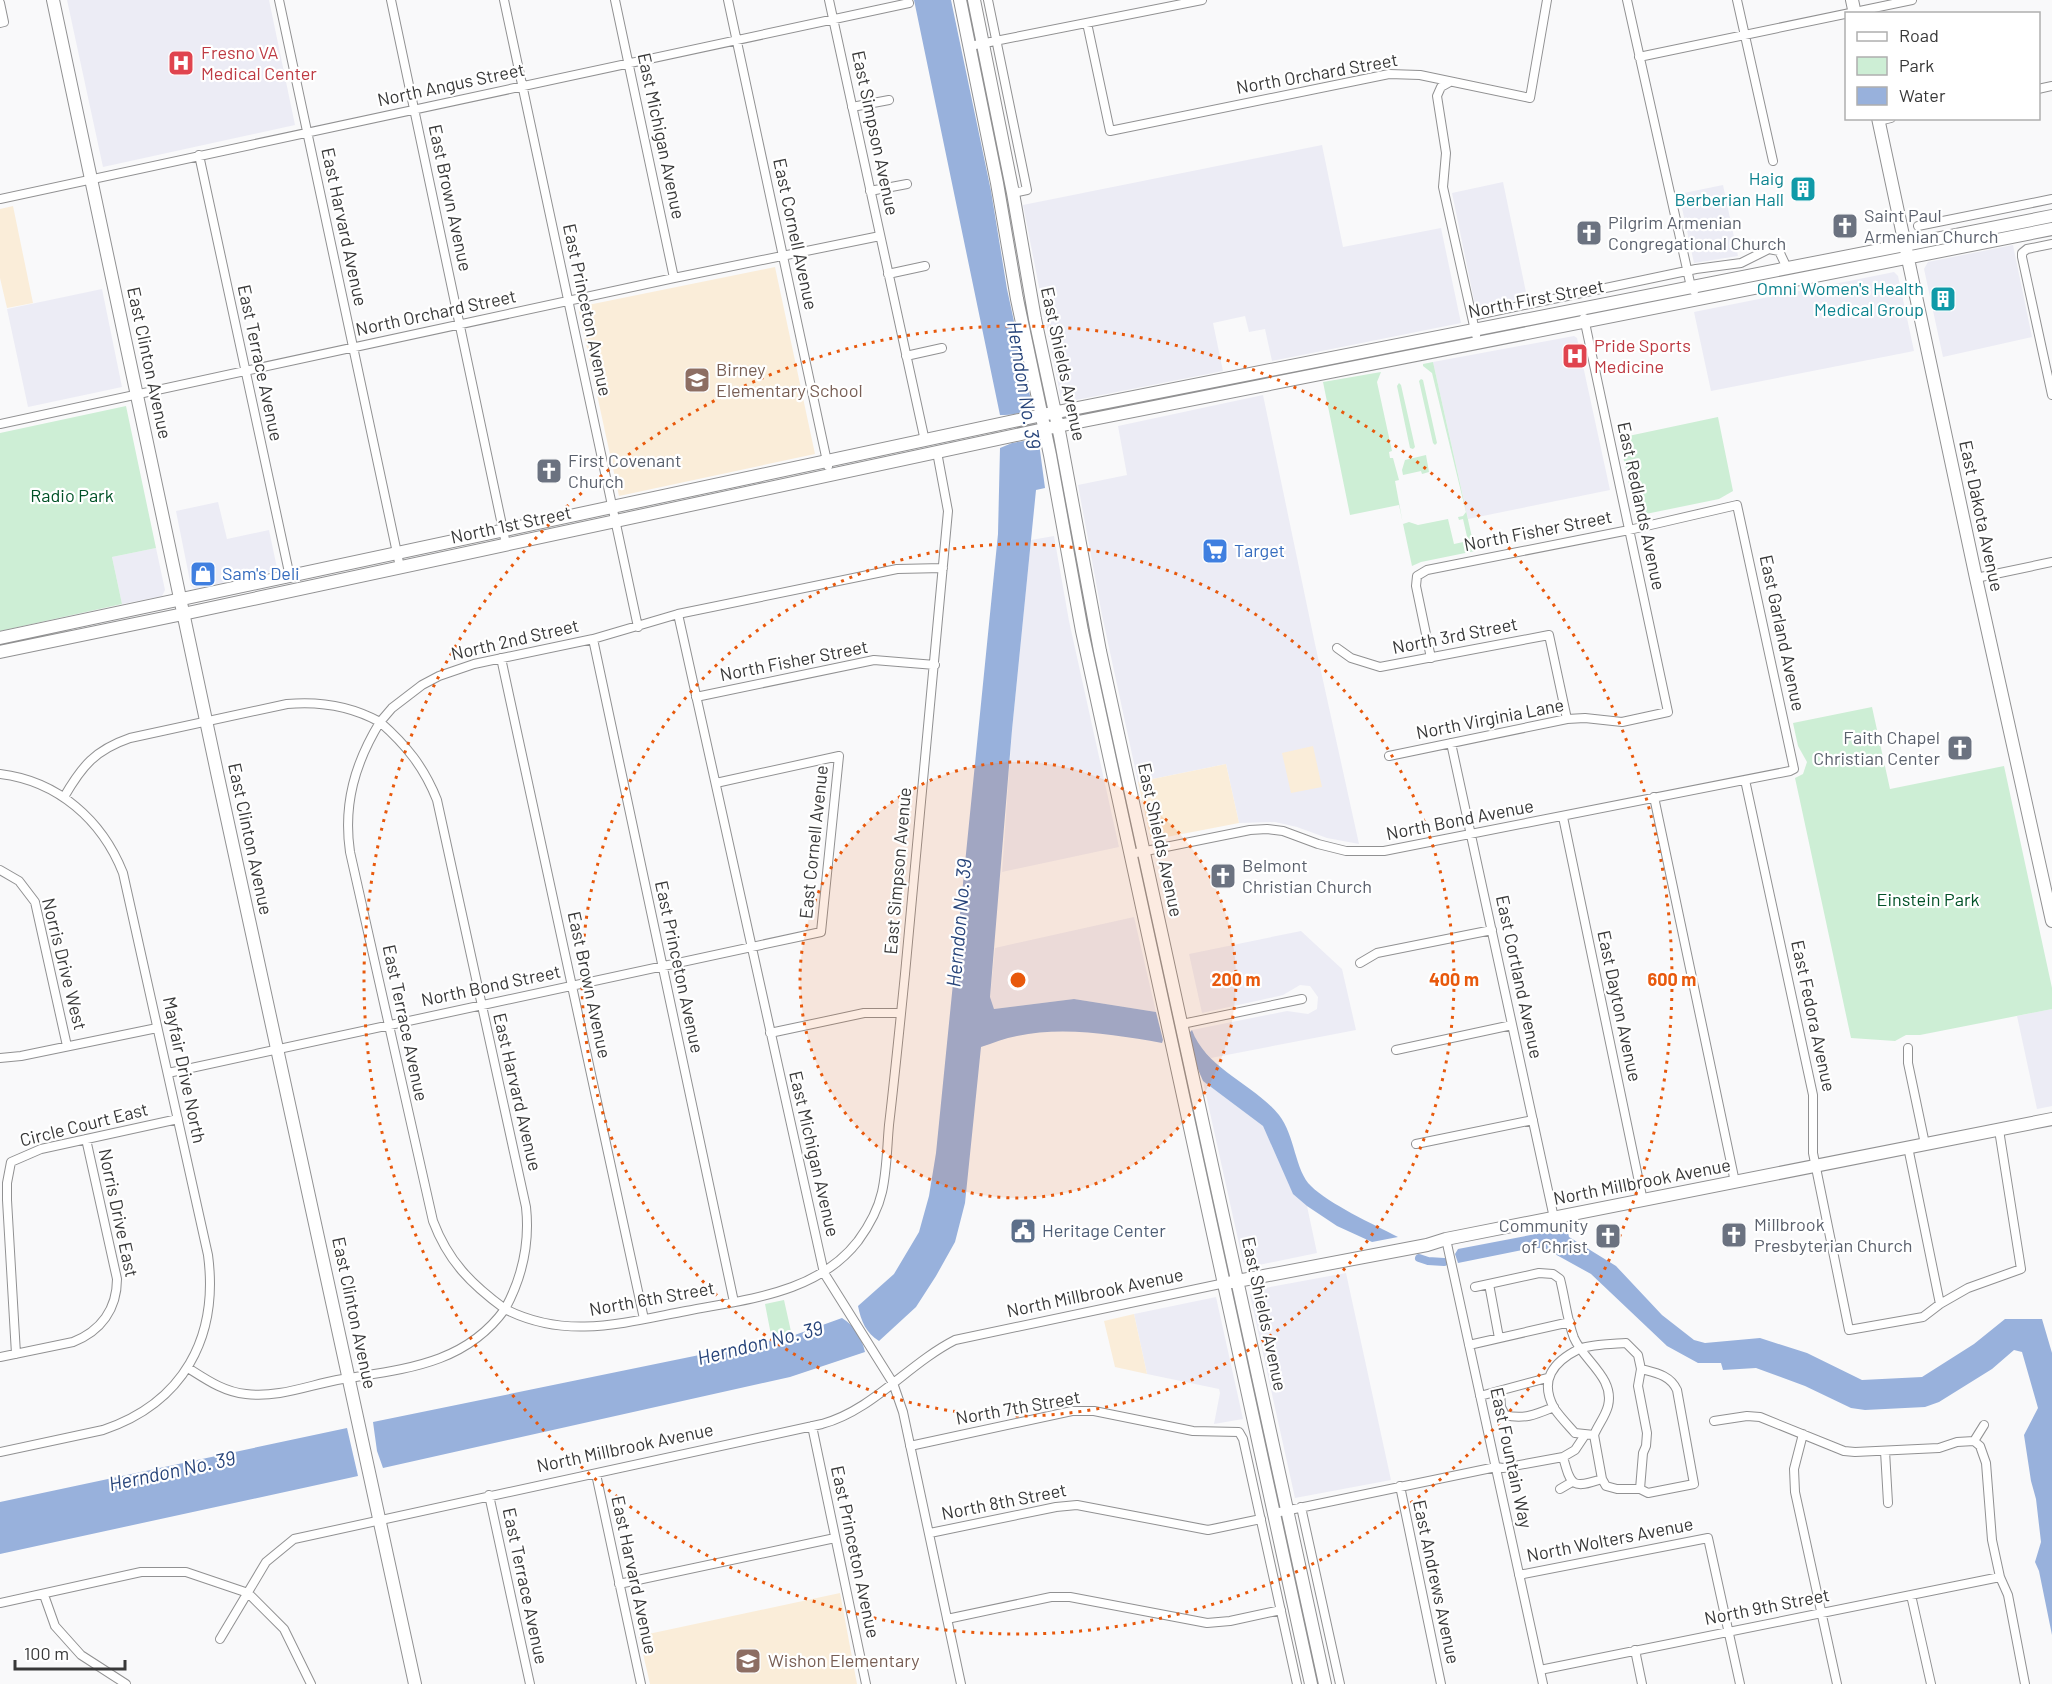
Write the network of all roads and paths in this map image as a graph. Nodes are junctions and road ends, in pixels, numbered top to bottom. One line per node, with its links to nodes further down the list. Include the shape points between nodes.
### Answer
1 (53, 0): 38 (main road, East Clinton Avenue)
2 (279, 0): 35 (street, East Harvard Avenue)
3 (391, 0): 33 (street, East Brown Avenue)
4 (504, 0): 30 (street, East Princeton Avenue)
5 (615, 0): 28 (street, East Michigan Avenue)
6 (728, 0): 23 (street, East Cornell Avenue)
7 (829, 0): 19 (street, East Simpson Avenue)
8 (960, 0): 26 (main road, East Shields Avenue)
9 (974, 0): 25 (main road, East Shields Avenue)
10 (988, 0): 24 (street)
11 (1202, 0): 21 (street)
12 (1547, 0): 29 (street, North Orchard Street, via 1530,98)
13 (1627, 0): 27 (street)
14 (1737, 0): 22 (street)
15 (1912, 0): 18 (street)
16 (0, 3): 20 (street, via 4,22)
17 (909, 3): 19 (street, North Angus Street)
18 (1854, 8): 22 (street)
19 (833, 20): 23 (street, North Angus Street); 32 (street, East Simpson Avenue)
20 (0, 23)
21 (1087, 23): 24 (street); 29 (street, North Orchard Street, via 1110,131 1389,74 1420,75)
22 (1744, 35): 27 (street); 37 (street)
23 (737, 40): 28 (street, North Angus Street); 50 (street, East Cornell Avenue)
24 (997, 41): 25 (street); 41 (street, via 1028,190)
25 (983, 44): 26 (street); 41 (main road, East Shields Avenue)
26 (970, 46): 75 (main road, East Shields Avenue)
27 (1639, 57): 54 (street)
28 (629, 63): 30 (street, North Angus Street); 56 (street, East Michigan Avenue)
29 (1450, 82): 61 (street, via 1441,87 1437,96 1446,153 1443,187)
30 (522, 86): 33 (street, North Angus Street); 59 (street, East Princeton Avenue)
31 (889, 100): 32 (street)
32 (852, 107): 40 (street, East Simpson Avenue)
33 (414, 110): 35 (street, North Angus Street); 63 (street, East Brown Avenue)
34 (1882, 120): 48 (main road, East Dakota Avenue)
35 (307, 132): 36 (street, North Angus Street); 66 (street, East Harvard Avenue)
36 (199, 155): 38 (street, North Angus Street); 69 (street, East Terrace Avenue)
37 (1773, 161)
38 (91, 178): 42 (street, North Angus Street); 71 (main road, East Clinton Avenue)
39 (908, 184): 40 (street)
40 (870, 191): 47 (street, East Simpson Avenue)
41 (1013, 193): 74 (main road, East Shields Avenue)
42 (0, 199)
43 (2052, 199): 45 (street)
44 (2052, 216): 48 (main road, North First Street)
45 (1918, 226)
46 (2052, 229): 51 (main road, North First Street)
47 (880, 236): 50 (street, North Orchard Street); 55 (street, East Simpson Avenue)
48 (1904, 244): 51 (main road, East Dakota Avenue); 53 (main road, North First Street)
49 (2052, 244): 72 (street, via 2022,253)
50 (783, 255): 56 (street, North Orchard Street); 83 (street, East Cornell Avenue)
51 (1907, 258): 58 (main road, North First Street); 95 (main road, East Dakota Avenue)
52 (925, 266): 55 (street)
53 (1787, 268): 54 (street, via 1779,251 1769,249 1741,262); 57 (main road, North First Street)
54 (1688, 272): 57 (street); 61 (street)
55 (888, 274): 68 (street, East Simpson Avenue)
56 (674, 278): 59 (street, North Orchard Street)
57 (1691, 287): 58 (street); 60 (main road, North First Street)
58 (1700, 299): 62 (main road, North First Street)
59 (568, 302): 63 (street, North Orchard Street); 87 (street, East Princeton Avenue)
60 (1582, 308): 62 (street, East Redlands Avenue); 64 (main road, North First Street)
61 (1472, 316): 64 (street)
62 (1585, 321): 65 (main road, North First Street); 88 (street, East Redlands Avenue)
63 (460, 325): 66 (street, North Orchard Street); 89 (street, East Brown Avenue)
64 (1475, 330): 65 (street); 70 (main road, North First Street)
65 (1477, 343): 73 (main road, North First Street)
66 (353, 348): 69 (street, North Orchard Street); 90 (street, East Harvard Avenue)
67 (942, 348): 68 (street)
68 (906, 356): 81 (street, East Simpson Avenue)
69 (245, 370): 71 (street, North Orchard Street); 94 (street, East Terrace Avenue)
70 (1245, 375): 73 (main road, via 1239,383 1204,391); 74 (main road, North First Street)
71 (137, 394): 77 (street, North Orchard Street); 97 (main road, East Clinton Avenue)
72 (2052, 395)
73 (1200, 398): 78 (main road, North First Street)
74 (1055, 413): 75 (main road, North First Street); 78 (main road, East Shields Avenue)
75 (1042, 415): 76 (main road, North First Street); 79 (main road, East Shields Avenue)
76 (1027, 419): 81 (main road, North 1st Street)
77 (0, 424)
78 (1058, 426): 79 (main road, North First Street); 123 (main road, East Shields Avenue)
79 (1045, 429): 80 (main road, North First Street); 123 (main road, East Shields Avenue, via 1082,631)
80 (1029, 432): 82 (main road, North 1st Street)
81 (924, 441): 83 (main road, North 1st Street); 84 (main road, via 919,449)
82 (937, 452): 84 (main road, North 1st Street); 93 (street, East Simpson Avenue, via 948,511)
83 (828, 462): 85 (street, East Cornell Avenue); 87 (main road, North 1st Street)
84 (856, 469): 85 (main road, North 1st Street)
85 (830, 475): 87 (main road, North 1st Street)
86 (1737, 505): 88 (street, North Fisher Street); 115 (street, East Garland Avenue)
87 (614, 514): 89 (main road, North 1st Street); 100 (street, East Princeton Avenue)
88 (1629, 530): 106 (street, North Fisher Street, via 1427,570 1417,576); 109 (street, East Redlands Avenue)
89 (505, 538): 90 (main road, North 1st Street); 92 (main road, North 1st Street)
90 (397, 555): 92 (street, East Harvard Avenue); 94 (main road, North 1st Street)
91 (2052, 562): 95 (street)
92 (399, 567): 96 (main road, North 1st Street)
93 (943, 568): 99 (street, North 2nd Street, via 897,569); 107 (street, East Simpson Avenue)
94 (290, 578): 96 (main road); 97 (main road, North 1st Street)
95 (1976, 578): 125 (main road, East Dakota Avenue)
96 (309, 587): 98 (main road, North 1st Street)
97 (181, 601): 98 (main road, East Clinton Avenue); 101 (main road, North 1st Street)
98 (183, 614): 104 (main road, North 1st Street); 111 (main road, East Clinton Avenue)
99 (678, 614): 100 (street, North 2nd Street); 108 (street, East Michigan Avenue)
100 (638, 627): 102 (street, North 2nd Street)
101 (0, 638)
102 (593, 639): 105 (street, North 2nd Street); 131 (street, East Princeton Avenue)
103 (1337, 648): 106 (street, North 3rd Street, via 1351,658 1380,667)
104 (0, 652)
105 (501, 658): 112 (street, North 2nd Street, via 439,676 404,697); 132 (street, East Brown Avenue)
106 (1431, 658): 110 (street, North 3rd Street, via 1549,634)
107 (934, 665): 108 (street, North Fisher Street, via 874,660); 136 (street, East Simpson Avenue)
108 (696, 697): 118 (street, East Michigan Avenue)
109 (1668, 712): 110 (street, North Virginia Lane, via 1622,722)
110 (1567, 719): 113 (street, North Virginia Lane)
111 (207, 722): 112 (street, via 303,703 342,707); 119 (street, via 130,738 106,748 87,763); 144 (main road, East Clinton Avenue)
112 (380, 722): 135 (street, East Harvard Avenue, via 416,758 437,800); 137 (street, East Terrace Avenue, via 356,770 347,821 350,852)
113 (1451, 743): 114 (street, North Virginia Lane); 122 (street, East Cortland Avenue)
114 (1389, 756)
115 (1794, 769): 117 (street, North Bond Avenue)
116 (0, 774): 119 (street, Mayfair Drive North, via 20,777)
117 (1745, 780): 120 (street, North Bond Avenue); 158 (street, East Fedora Avenue, via 1813,1095)
118 (716, 783): 128 (street, East Cornell Avenue, via 839,756); 129 (street, East Michigan Avenue)
119 (64, 797): 140 (street, Mayfair Drive North, via 100,831 123,873)
120 (1654, 797): 121 (street, North Bond Avenue); 159 (street)
121 (1563, 817): 122 (street, North Bond Avenue); 160 (street, East Dayton Avenue)
122 (1471, 834): 123 (street, North Bond Avenue, via 1403,849 1359,852 1267,829); 127 (street, East Cortland Avenue)
123 (1138, 853): 133 (main road, East Shields Avenue); 138 (main road, East Shields Avenue)
124 (0, 870): 142 (street, Norris Drive West, via 20,881 35,902)
125 (2049, 892): 126 (main road, East Dakota Avenue)
126 (2052, 921)
127 (1491, 930): 130 (street, via 1377,953); 139 (street, East Cortland Avenue)
128 (821, 932): 129 (street, North Bond Street)
129 (752, 947): 131 (street, North Bond Street); 141 (street, East Michigan Avenue)
130 (1360, 963)
131 (662, 967): 132 (street, North Bond Street); 168 (street, East Princeton Avenue)
132 (572, 986): 135 (street, North Bond Street); 171 (street, East Brown Avenue)
133 (1161, 992): 138 (main road, via 1168,996 1173,1015); 145 (main road, East Shields Avenue)
134 (1302, 999): 138 (street)
135 (481, 1006): 137 (street, North Bond Street); 170 (street, East Harvard Avenue, via 528,1224 521,1276)
136 (901, 1013): 141 (street, via 864,1013); 163 (street, East Simpson Avenue, via 883,1191 873,1220 856,1244)
137 (389, 1024): 144 (street, North Bond Street); 170 (street, East Terrace Avenue, via 438,1235 474,1285)
138 (1182, 1024): 149 (main road, East Shields Avenue)
139 (1512, 1025): 146 (street); 152 (street, East Cortland Avenue)
140 (157, 1028): 142 (street); 148 (street, Mayfair Drive North)
141 (770, 1033): 163 (street, East Michigan Avenue)
142 (67, 1046): 147 (street)
143 (1908, 1048): 156 (street)
144 (278, 1049): 148 (street, North Bond Street); 181 (main road, East Clinton Avenue)
145 (1173, 1050): 149 (main road, via 1181,1055 1191,1099); 165 (main road, East Shields Avenue)
146 (1396, 1050)
147 (0, 1058)
148 (168, 1073): 150 (street, Mayfair Drive North)
149 (1201, 1116): 164 (main road, East Shields Avenue)
150 (178, 1119): 154 (street, Circle Court East); 178 (street, Mayfair Drive North, via 208,1255 211,1292 207,1319)
151 (2052, 1119): 153 (main road, North Millbrook Avenue)
152 (1533, 1120): 155 (street); 161 (street, East Cortland Avenue)
153 (1999, 1130): 156 (main road, North Millbrook Avenue); 169 (street, via 2021,1269 1968,1288)
154 (86, 1139): 176 (street, Circle Court East, via 41,1149 11,1162 7,1200); 176 (street, Norris Drive East, via 116,1271 116,1298 106,1318 84,1338)
155 (1416, 1143)
156 (1926, 1144): 157 (main road, North Millbrook Avenue)
157 (1908, 1147): 158 (main road, North Millbrook Avenue); 169 (street)
158 (1815, 1166): 159 (main road, North Millbrook Avenue); 169 (street, East Fedora Avenue, via 1849,1330 1923,1317)
159 (1735, 1182): 160 (main road, North Millbrook Avenue)
160 (1643, 1201): 161 (main road, North Millbrook Avenue)
161 (1554, 1218): 162 (main road, North Millbrook Avenue)
162 (1446, 1239): 164 (main road, North Millbrook Avenue); 174 (street, East Fountain Way)
163 (824, 1273): 168 (street, North 6th Street, via 803,1284); 182 (street, East Michigan Avenue)
164 (1238, 1280): 165 (main road, North Millbrook Avenue); 206 (main road, East Shields Avenue)
165 (1225, 1283): 182 (street, North Millbrook Avenue, via 955,1340); 207 (main road, East Shields Avenue)
166 (1489, 1284): 167 (street); 172 (street, via 1539,1273 1553,1274 1560,1279); 173 (street)
167 (1474, 1287)
168 (734, 1302): 171 (street, North 6th Street)
169 (1940, 1304)
170 (505, 1309): 171 (street, North 6th Street, via 530,1320 576,1328); 181 (street, via 480,1336 444,1358)
171 (644, 1319)
172 (1570, 1322): 173 (street); 175 (street)
173 (1499, 1338): 174 (street)
174 (1469, 1345): 184 (street, East Fountain Way)
175 (1581, 1348): 179 (street, via 1626,1343 1638,1354); 180 (street, via 1554,1367); 190 (street, via 1605,1379 1609,1399 1603,1420)
176 (16, 1354): 177 (street, Norris Drive East)
177 (0, 1357)
178 (188, 1368): 181 (street, via 220,1388 256,1395); 194 (street, via 148,1408 118,1425)
179 (1641, 1368): 202 (street, via 1638,1386 1647,1433); 202 (street, via 1665,1376 1677,1390 1694,1484 1648,1493)
180 (1547, 1378): 183 (street); 185 (street)
181 (350, 1379): 208 (main road, East Clinton Avenue)
182 (893, 1383): 188 (street, North Millbrook Avenue, via 850,1414); 192 (street, East Michigan Avenue)
183 (1500, 1392): 184 (street); 185 (street, via 1501,1407 1513,1417 1533,1416)
184 (1480, 1396): 196 (street, East Fountain Way)
185 (1554, 1407): 190 (street, via 1575,1433)
186 (1714, 1421): 189 (street, via 1760,1417)
187 (1984, 1425): 191 (street)
188 (812, 1426): 197 (street, North Millbrook Avenue); 211 (street, East Princeton Avenue)
189 (1803, 1434): 193 (street, via 1844,1451); 220 (street, via 1794,1480)
190 (1589, 1435): 195 (street); 198 (street)
191 (1974, 1441): 193 (street, via 1939,1448); 213 (street, via 1980,1446 1986,1464 1990,1525)
192 (910, 1446): 209 (street, North 7th Street, via 1072,1411 1094,1411 1193,1431 1239,1432); 210 (street, East Michigan Avenue)
193 (1885, 1451): 204 (street)
194 (0, 1452)
195 (1563, 1457): 196 (street); 199 (street)
196 (1496, 1467): 200 (street); 212 (street, East Fountain Way)
197 (596, 1474): 203 (street, North Millbrook Avenue); 214 (street, East Harvard Avenue)
198 (1602, 1479): 199 (street, via 1582,1485); 202 (street, via 1606,1486 1617,1489)
199 (1572, 1482): 201 (street)
200 (1400, 1486): 205 (street); 237 (street, East Andrews Avenue)
201 (1560, 1489)
202 (1640, 1489)
203 (489, 1495): 208 (street, North Millbrook Avenue); 229 (street, East Terrace Avenue)
204 (1888, 1503)
205 (1301, 1507): 206 (street); 236 (street)
206 (1288, 1510): 207 (street); 235 (main road, East Shields Avenue)
207 (1275, 1513): 234 (main road, East Shields Avenue)
208 (380, 1519): 215 (street, North Millbrook Avenue, via 294,1539 267,1562); 228 (main road, East Clinton Avenue)
209 (1261, 1519): 210 (street, North 8th Street, via 1208,1530 1077,1505); 219 (street)
210 (930, 1533): 221 (street, East Michigan Avenue)
211 (835, 1538): 214 (street); 231 (street, East Princeton Avenue)
212 (1519, 1575): 222 (street, North Wolters Avenue, via 1708,1538); 225 (street, East Fountain Way)
213 (2000, 1577): 217 (street, North 9th Street); 243 (street, via 2008,1594)
214 (619, 1584): 230 (street, East Harvard Avenue)
215 (248, 1593): 216 (street, via 186,1572 141,1572); 223 (street, North Millbrook Avenue); 227 (street, via 284,1629)
216 (44, 1595): 218 (street); 226 (street, via 56,1626 81,1655)
217 (1911, 1595): 220 (street, North 9th Street); 242 (street)
218 (0, 1604)
219 (1281, 1610): 221 (street, via 1207,1623 1070,1597 1051,1597); 233 (street)
220 (1821, 1613): 222 (street, North 9th Street); 241 (street)
221 (947, 1619): 232 (street, East Michigan Avenue)
222 (1728, 1632): 224 (street, North 9th Street); 240 (street)
223 (220, 1639)
224 (1635, 1650): 225 (street, North 9th Street); 239 (street)
225 (1540, 1670): 238 (street, East Fountain Way)
226 (126, 1684)
227 (311, 1684)
228 (416, 1684)
229 (530, 1684)
230 (641, 1684)
231 (866, 1684)
232 (961, 1684)
233 (1297, 1684)
234 (1311, 1684)
235 (1325, 1684)
236 (1340, 1684)
237 (1440, 1684)
238 (1543, 1684)
239 (1642, 1684)
240 (1740, 1684)
241 (1837, 1684)
242 (1931, 1684)
243 (2025, 1684)

